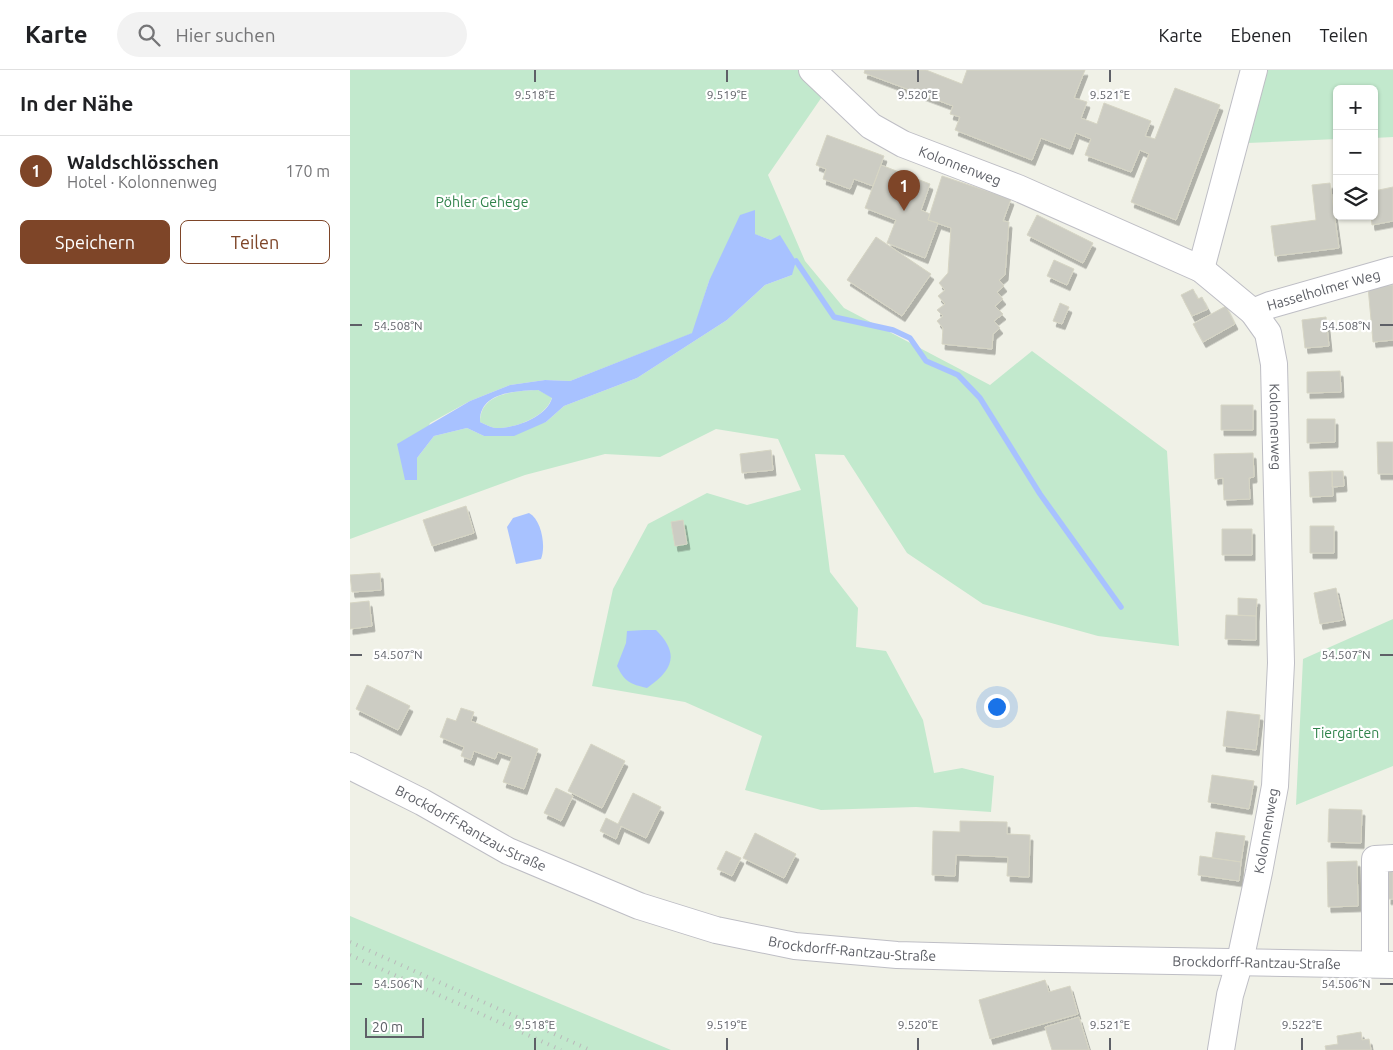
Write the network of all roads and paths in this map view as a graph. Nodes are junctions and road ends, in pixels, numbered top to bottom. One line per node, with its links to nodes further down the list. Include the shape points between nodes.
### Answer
1 (812, 70): 3 (street, Kolonnenweg, via 871,126 903,144 1018,188)
2 (1254, 70): 3 (street)
3 (1201, 269): 5 (street, Kolonnenweg)
4 (1393, 270): 5 (street, Hasselholmer Weg)
5 (1253, 312): 8 (street, Kolonnenweg, via 1268,333 1274,364 1282,663 1275,786)
6 (350, 766): 8 (street, Brockdorff-Rantzau-Straße, via 508,851 639,906 716,930 795,946 897,955)
7 (1393, 858): 9 (street, via 1375,859)
8 (1240, 961): 9 (street, Brockdorff-Rantzau-Straße); 10 (street, Kolonnenweg, via 1230,995)
9 (1384, 964)
10 (1221, 1050)

